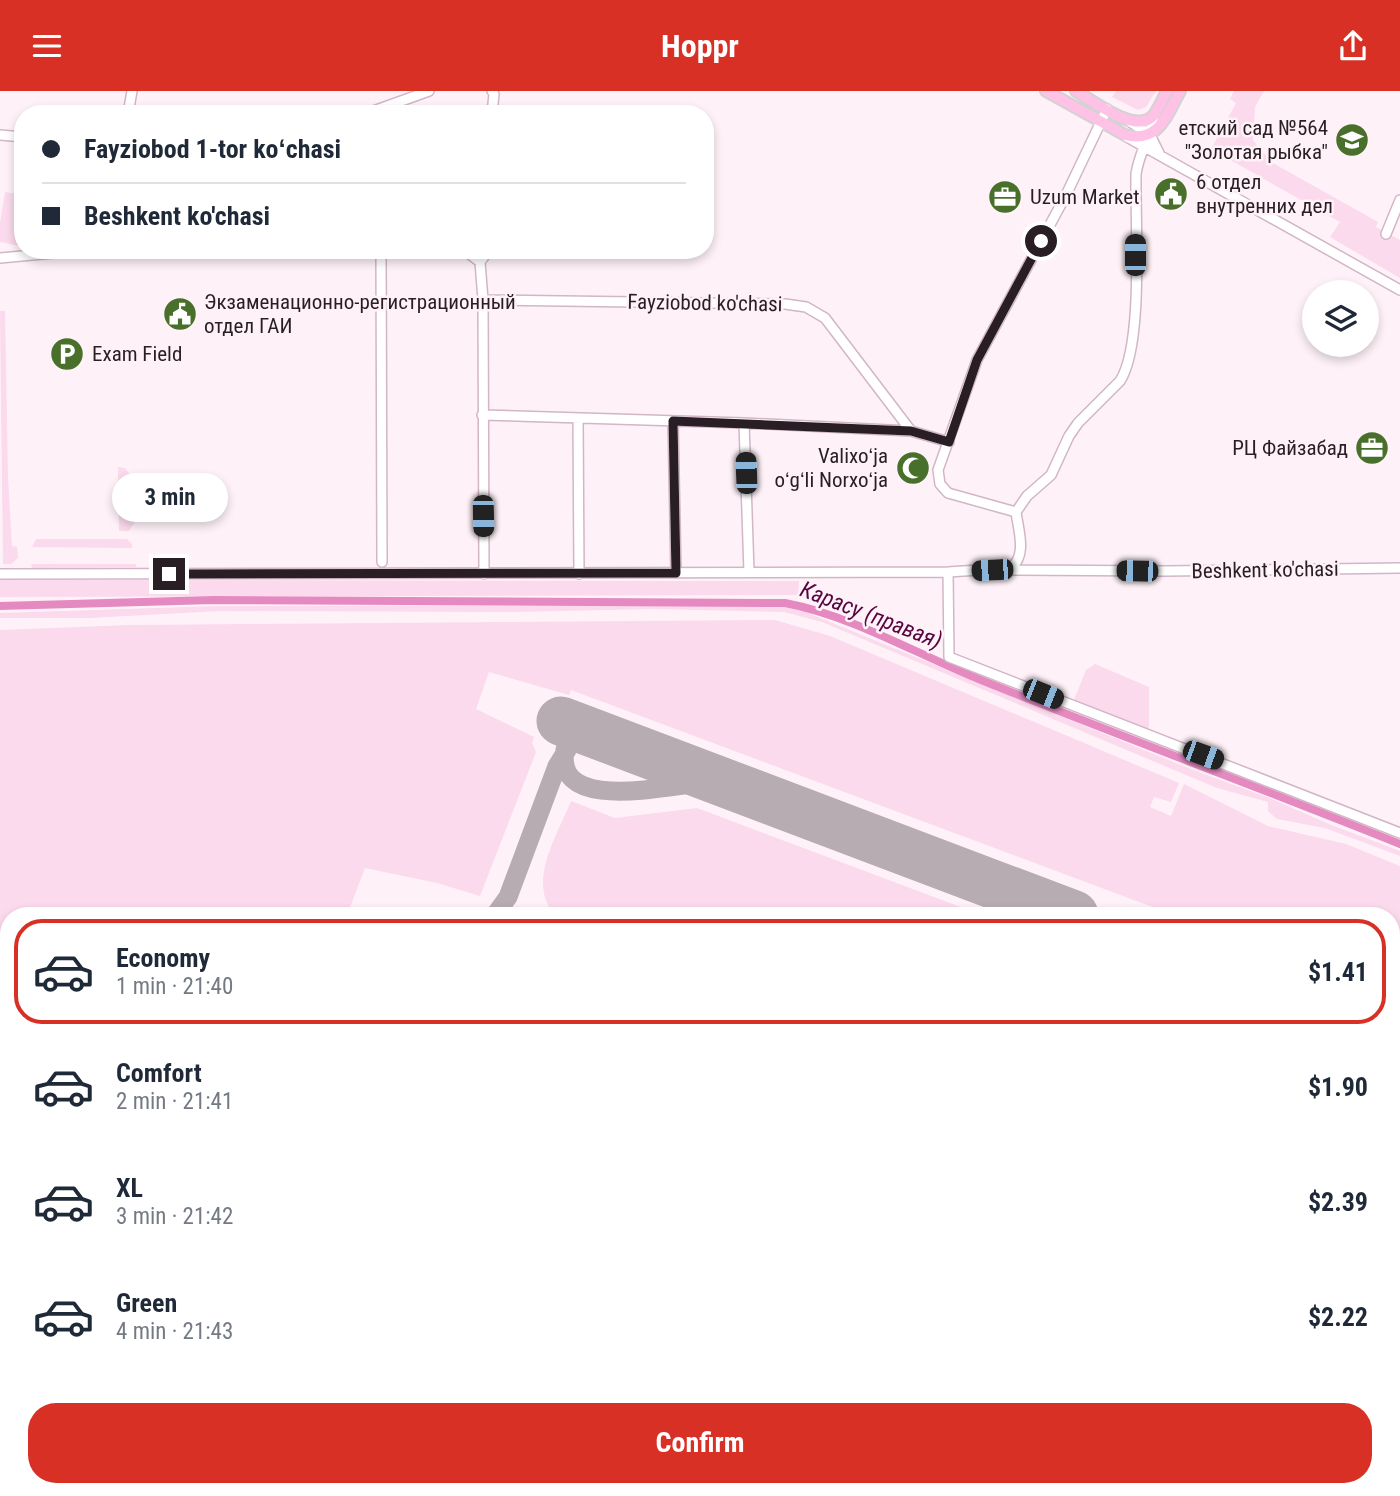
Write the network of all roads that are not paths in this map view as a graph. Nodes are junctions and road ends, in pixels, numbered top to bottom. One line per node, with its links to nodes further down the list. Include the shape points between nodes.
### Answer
1 (429, 91): 6 (street)
2 (1046, 91): 9 (main road)
3 (1076, 91): 7 (main road)
4 (1167, 91): 8 (main road)
5 (1180, 91): 12 (main road, via 1164,121)
6 (390, 105)
7 (1107, 109): 9 (street); 10 (main road)
8 (1154, 115): 10 (main road, via 1141,123); 12 (street)
9 (1100, 121): 11 (main road); 28 (street, via 1066,195 977,360)
10 (1127, 121): 12 (street)
11 (1125, 135): 12 (main road); 13 (street)
12 (1150, 135): 13 (street); 14 (street)
13 (1144, 146): 14 (street); 29 (street, via 1136,174 1135,300 1125,372 1073,429 1051,474)
14 (1160, 155): 21 (street)
15 (1400, 200): 16 (street)
16 (1386, 234)
17 (381, 259): 31 (street)
18 (476, 259): 20 (street)
19 (482, 259): 20 (street)
20 (480, 262): 22 (street)
21 (1400, 290)
22 (483, 300): 23 (street); 27 (street, Fayziobod ko'chasi, via 806,307 825,319)
23 (482, 415): 24 (street); 40 (street)
24 (578, 418): 25 (street); 37 (street)
25 (673, 421): 26 (street); 38 (street)
26 (744, 423): 27 (street); 35 (street)
27 (911, 431): 28 (street)
28 (949, 442): 29 (street, via 938,470 942,488)
29 (1016, 512): 30 (street)
30 (1021, 553): 33 (street, Beshkent ko'chasi, via 1015,565); 34 (street)
31 (382, 562)
32 (1400, 568): 34 (street, Beshkent ko'chasi)
33 (1003, 570): 34 (street, Beshkent ko'chasi); 36 (street, Beshkent ko'chasi)
34 (1027, 570)
35 (749, 572): 36 (street, Beshkent ko'chasi); 38 (street, Beshkent ko'chasi)
36 (948, 572): 41 (street, via 949,657)
37 (579, 573): 38 (street, Beshkent ko'chasi); 40 (street, Beshkent ko'chasi)
38 (676, 573)
39 (0, 574): 40 (street, Beshkent ko'chasi)
40 (484, 574)
41 (1400, 833)

